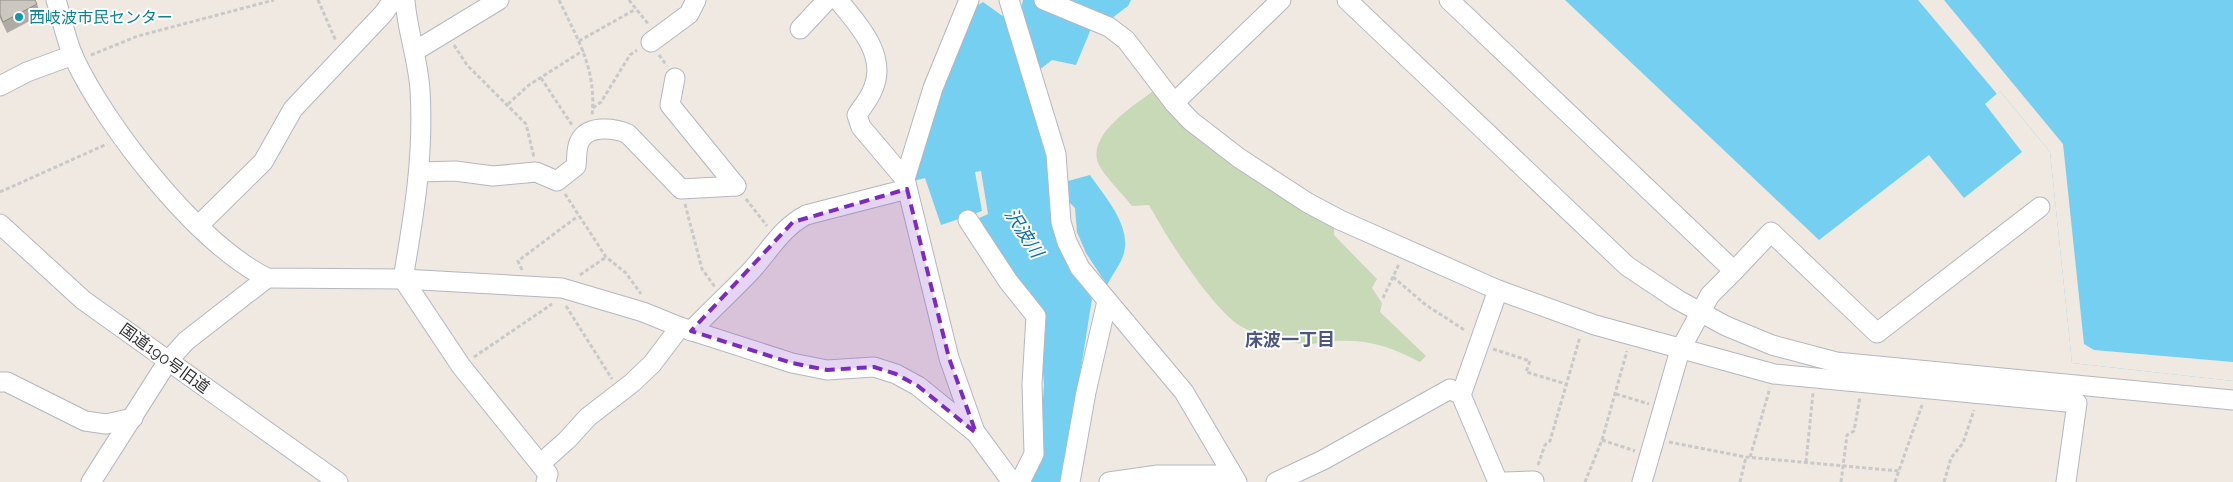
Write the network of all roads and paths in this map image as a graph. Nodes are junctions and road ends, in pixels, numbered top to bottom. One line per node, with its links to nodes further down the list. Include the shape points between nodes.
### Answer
1 (56, 0): 26 (street)
2 (274, 0): 26 (path, via 138,36)
3 (318, 0): 25 (path, via 335,39)
4 (393, 0): 25 (street)
5 (405, 0): 24 (street)
6 (498, 0): 20 (street)
7 (560, 0): 22 (path)
8 (629, 0): 18 (path)
9 (696, 0): 21 (street, via 689,14)
10 (827, 0): 19 (street)
11 (838, 0): 38 (street, via 872,46 877,71 874,88 857,115 859,121)
12 (969, 0): 38 (street, via 934,88)
13 (1044, 0): 30 (street, via 1109,27 1126,40)
14 (1281, 0): 30 (street)
15 (1347, 0): 60 (street, via 1627,266)
16 (1449, 0): 50 (street)
17 (1010, 6): 59 (street, via 1056,154 1059,203 1067,242 1080,268)
18 (636, 9): 21 (path); 22 (path)
19 (800, 29)
20 (446, 34): 24 (street); 31 (path, via 467,65)
21 (656, 39): 28 (path); 32 (path, via 630,55 601,102)
22 (579, 41): 23 (path)
23 (584, 50): 27 (path); 32 (path, via 590,72)
24 (415, 52): 35 (street, via 420,89)
25 (346, 53): 46 (street, via 293,109 264,162)
26 (75, 58): 29 (street, via 27,72); 34 (street)
27 (541, 78): 31 (path); 33 (path)
28 (675, 78): 39 (street, via 670,105)
29 (0, 86)
30 (1174, 103): 48 (street, via 1191,121 1239,158 1308,203)
31 (508, 104): 36 (path, via 526,124)
32 (593, 108): 33 (path)
33 (586, 135): 37 (street, via 578,147 576,166); 40 (street, via 619,130 628,134)
34 (123, 137): 41 (path); 46 (street, via 161,187)
35 (420, 172): 36 (street, via 455,171 493,176); 52 (street)
36 (536, 172): 37 (street)
37 (557, 181): 43 (path)
38 (906, 184): 47 (street, via 806,215 793,222); 79 (street, via 949,358)
39 (736, 186): 40 (street); 47 (path)
40 (681, 190): 57 (path, via 702,269)
41 (0, 192)
42 (2040, 206): 50 (street, via 1877,333 1771,232)
43 (578, 216): 49 (path); 53 (path, via 518,261 522,270)
44 (968, 220): 92 (street, via 1008,281 1036,316 1032,384 1034,454)
45 (0, 224): 65 (street, 国道190号旧道, via 84,300)
46 (199, 225): 51 (street, via 249,269)
47 (777, 238): 57 (street, via 750,272)
48 (1405, 250): 55 (street); 58 (path)
49 (606, 257): 54 (path); 56 (path, via 626,273)
50 (1734, 271): 60 (street, via 1710,296)
51 (267, 278): 52 (street); 65 (street, via 186,341)
52 (403, 279): 53 (street); 66 (street)
53 (521, 284): 54 (street)
54 (562, 288): 62 (street, via 643,312)
55 (1498, 290): 61 (street); 75 (street)
56 (643, 296)
57 (723, 298): 62 (street)
58 (1383, 298)
59 (1107, 301): 87 (street, via 1184,392); 93 (street)
60 (1701, 314): 64 (street); 76 (street, via 1772,345 1836,362)
61 (1584, 322): 63 (street); 88 (path, via 1550,441 1545,445)
62 (686, 329): 72 (street); 79 (street, via 792,363 827,370 874,367 896,374 918,386)
63 (1631, 336): 64 (street); 73 (path)
64 (1680, 350): 67 (street); 77 (street)
65 (168, 361): 78 (street); 90 (street, 国道190号旧道)
66 (462, 366): 72 (path, via 560,298); 86 (street)
67 (1774, 374): 68 (street); 82 (path)
68 (1815, 378): 70 (street); 83 (path)
69 (0, 382): 78 (street, via 8,382 85,422 106,424)
70 (1862, 383): 71 (street); 84 (path, via 1854,431 1847,435)
71 (1928, 390): 74 (street); 85 (path)
72 (621, 391): 86 (street, via 588,416)
73 (1616, 394): 77 (path); 80 (path)
74 (1979, 394): 103 (path, via 1963,443 1951,458); 104 (street, via 2077,403)
75 (1461, 395): 95 (street, via 1450,389 1323,460); 96 (street)
76 (2233, 400)
77 (1663, 408): 81 (street)
78 (133, 418): 89 (street)
79 (976, 433): 91 (street)
80 (1602, 440): 81 (path); 98 (path)
81 (1652, 448): 82 (path); 99 (street)
82 (1748, 457): 83 (path); 100 (path)
83 (1806, 462): 84 (path)
84 (1844, 466): 85 (path); 101 (path)
85 (1899, 471): 102 (path)
86 (543, 473)
87 (1234, 476): 94 (street, via 1158,475)
88 (1534, 481): 97 (street)
89 (91, 482)
90 (338, 482)
91 (1012, 482)
92 (1020, 482)
93 (1070, 482)
94 (1109, 482)
95 (1276, 482)
96 (1498, 482)
97 (1504, 482)
98 (1585, 482)
99 (1642, 482)
100 (1740, 482)
101 (1841, 482)
102 (1894, 482)
103 (1944, 482)
104 (2066, 482)

